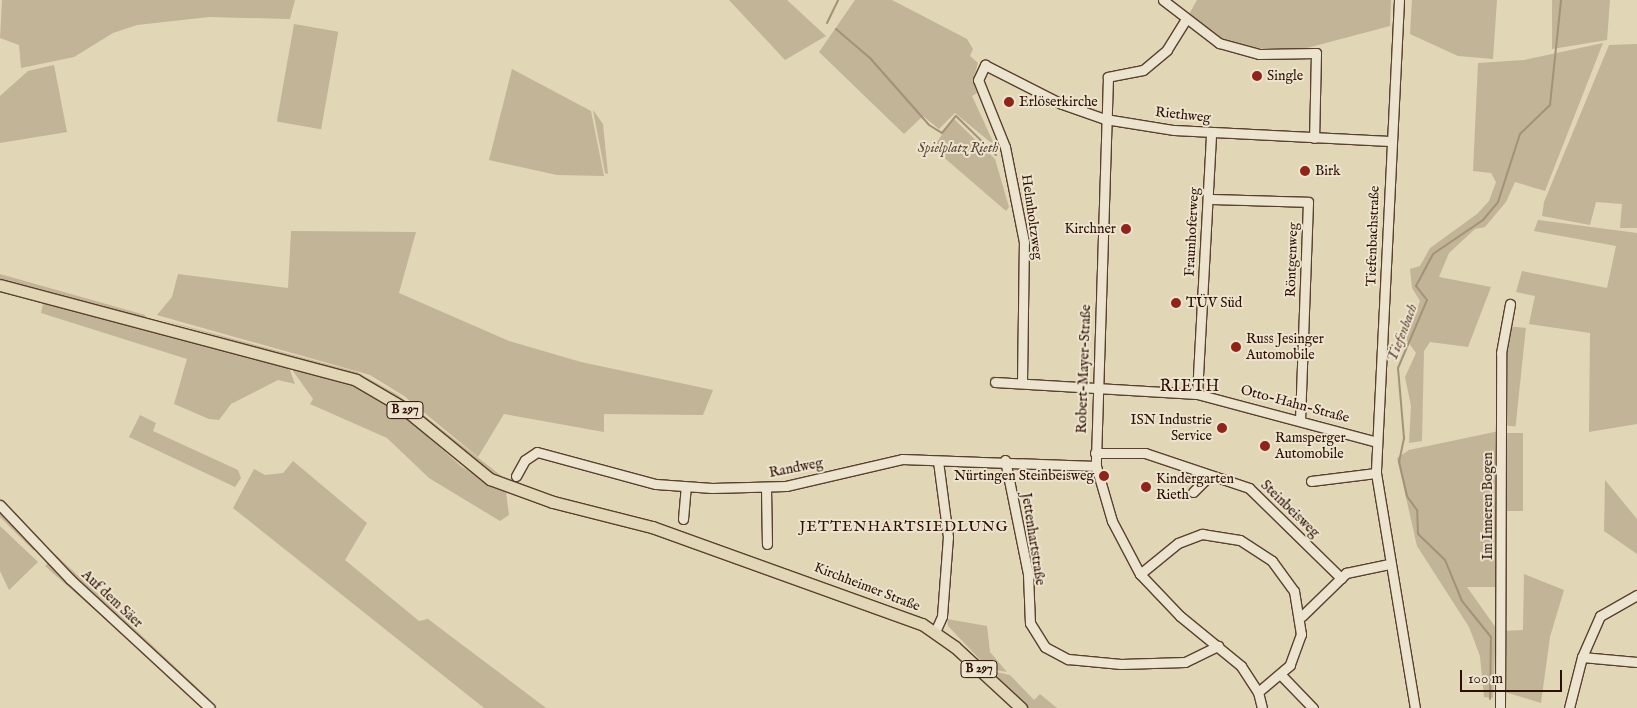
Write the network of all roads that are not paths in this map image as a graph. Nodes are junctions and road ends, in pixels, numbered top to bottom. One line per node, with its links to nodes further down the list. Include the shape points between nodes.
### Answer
1 (1163, 0): 3 (street)
2 (1399, 0): 8 (street, Tiefenbachstraße)
3 (1186, 19): 5 (street, Robert-Mayer-Straße, via 1167,50 1143,70 1108,77); 7 (street, via 1219,42 1244,51 1316,53)
4 (985, 65): 5 (street, Riethweg, via 1062,104); 13 (street, Helmholtzweg, via 978,80 1005,147 1024,242)
5 (1105, 119): 6 (street, Riethweg); 14 (street, Robert-Mayer-Straße)
6 (1211, 132): 7 (street, Riethweg); 9 (street, Fraunhoferweg)
7 (1314, 138): 8 (street, Riethweg)
8 (1390, 141): 17 (street, Tiefenbachstraße)
9 (1208, 199): 15 (street, Fraunhoferweg); 16 (street, Röntgenweg, via 1308,202)
10 (0, 285): 37 (main road, Kirchheimer Straße / B 297, via 341,374 387,396 490,479 792,575 906,616)
11 (1510, 304): 48 (street, Im Inneren Bogen, via 1501,353)
12 (995, 382): 13 (street, Otto-Hahn-Straße)
13 (1022, 382): 14 (street, Otto-Hahn-Straße)
14 (1095, 388): 15 (street, Otto-Hahn-Straße); 18 (street, Robert-Mayer-Straße)
15 (1197, 394): 16 (street, Otto-Hahn-Straße)
16 (1300, 418): 17 (street, Otto-Hahn-Straße)
17 (1377, 442): 22 (street, Tiefenbachstraße)
18 (1095, 453): 21 (street, Robert-Mayer-Straße); 23 (street, Steinbeisweg, via 1144,453)
19 (1005, 460): 20 (street, Randweg); 21 (street, Randweg); 38 (street, Jettenhartstraße, via 1028,574 1030,623 1045,648 1068,659 1121,664 1185,662)
20 (938, 461): 27 (street, Randweg, via 902,459); 37 (street, via 948,546 942,616)
21 (1096, 466): 33 (street, Robert-Mayer-Straße, via 1112,521)
22 (1376, 472): 25 (street); 32 (street, Tiefenbachstraße)
23 (1210, 474): 28 (street); 34 (street, Steinbeisweg, via 1257,494)
24 (516, 476): 26 (street, Randweg, via 530,455 545,453 626,478)
25 (1311, 481)
26 (686, 487): 27 (street, Randweg); 30 (street)
27 (766, 488): 31 (street)
28 (1193, 492)
29 (0, 505): 44 (street, Auf dem Säer, via 63,573)
30 (683, 519)
31 (766, 544)
32 (1388, 564): 34 (street); 47 (street, Tiefenbachstraße)
33 (1140, 574): 36 (street, via 1178,542 1202,534 1227,535 1253,546 1272,561 1294,592); 38 (street, Robert-Mayer-Straße, via 1180,616)
34 (1341, 578): 36 (street)
35 (1637, 595): 39 (street, via 1606,610)
36 (1302, 616): 41 (street, via 1296,653)
37 (935, 632): 45 (main road, Kirchheimer Straße / B 297)
38 (1218, 646): 42 (street, Robert-Mayer-Straße, via 1241,666)
39 (1582, 657): 40 (street); 49 (street)
40 (1637, 662)
41 (1281, 675): 42 (street); 46 (street)
42 (1258, 692): 43 (street, Robert-Mayer-Straße)
43 (1261, 707)
44 (210, 708)
45 (1021, 708)
46 (1313, 708)
47 (1415, 708)
48 (1500, 708)
49 (1570, 708)

